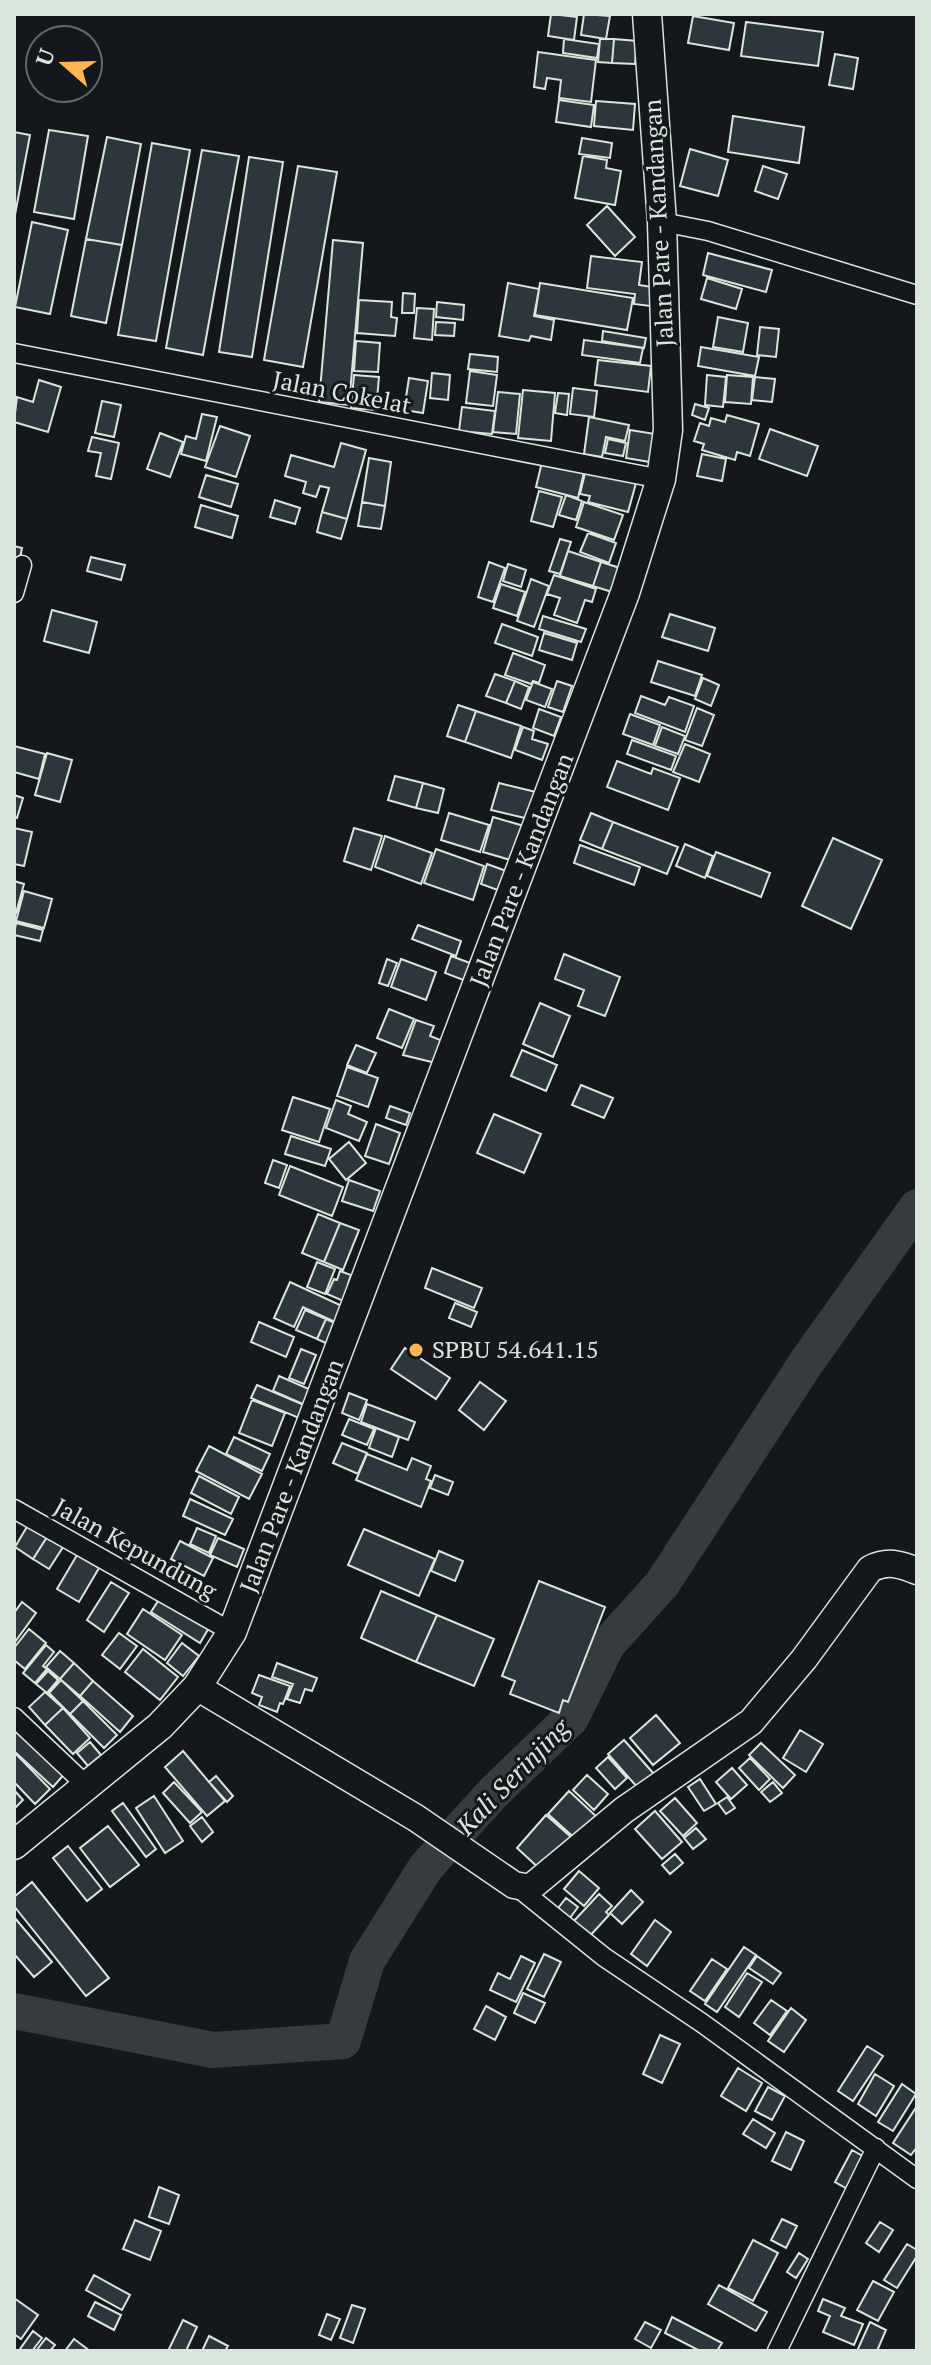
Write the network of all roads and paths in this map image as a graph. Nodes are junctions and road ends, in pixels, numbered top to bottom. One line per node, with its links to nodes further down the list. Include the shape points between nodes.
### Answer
1 (647, 14): 2 (main road, Jalan Pare - Kandangan)
2 (662, 222): 3 (street, via 708,231); 5 (main road, Jalan Pare - Kandangan, via 668,430)
3 (917, 295)
4 (14, 353): 5 (street, Jalan Cokelat)
5 (661, 479): 10 (main road, Jalan Pare - Kandangan, via 564,761)
6 (22, 565): 7 (street)
7 (14, 593)
8 (14, 1509): 10 (street, Jalan Kepundung)
9 (917, 1571): 15 (street, via 890,1563 870,1569 751,1722 636,1800 535,1886)
10 (232, 1632): 11 (main road, Jalan Pare - Kandangan)
11 (197, 1687): 13 (main road, Jalan Pare - Kandangan, via 160,1726); 15 (street, via 416,1818)
12 (14, 1717): 13 (street)
13 (87, 1786): 14 (main road, Jalan Pare - Kandangan)
14 (14, 1845)
15 (514, 1885): 16 (street, via 604,1957)
16 (876, 2148): 17 (street); 18 (street)
17 (917, 2179)
18 (777, 2351)

